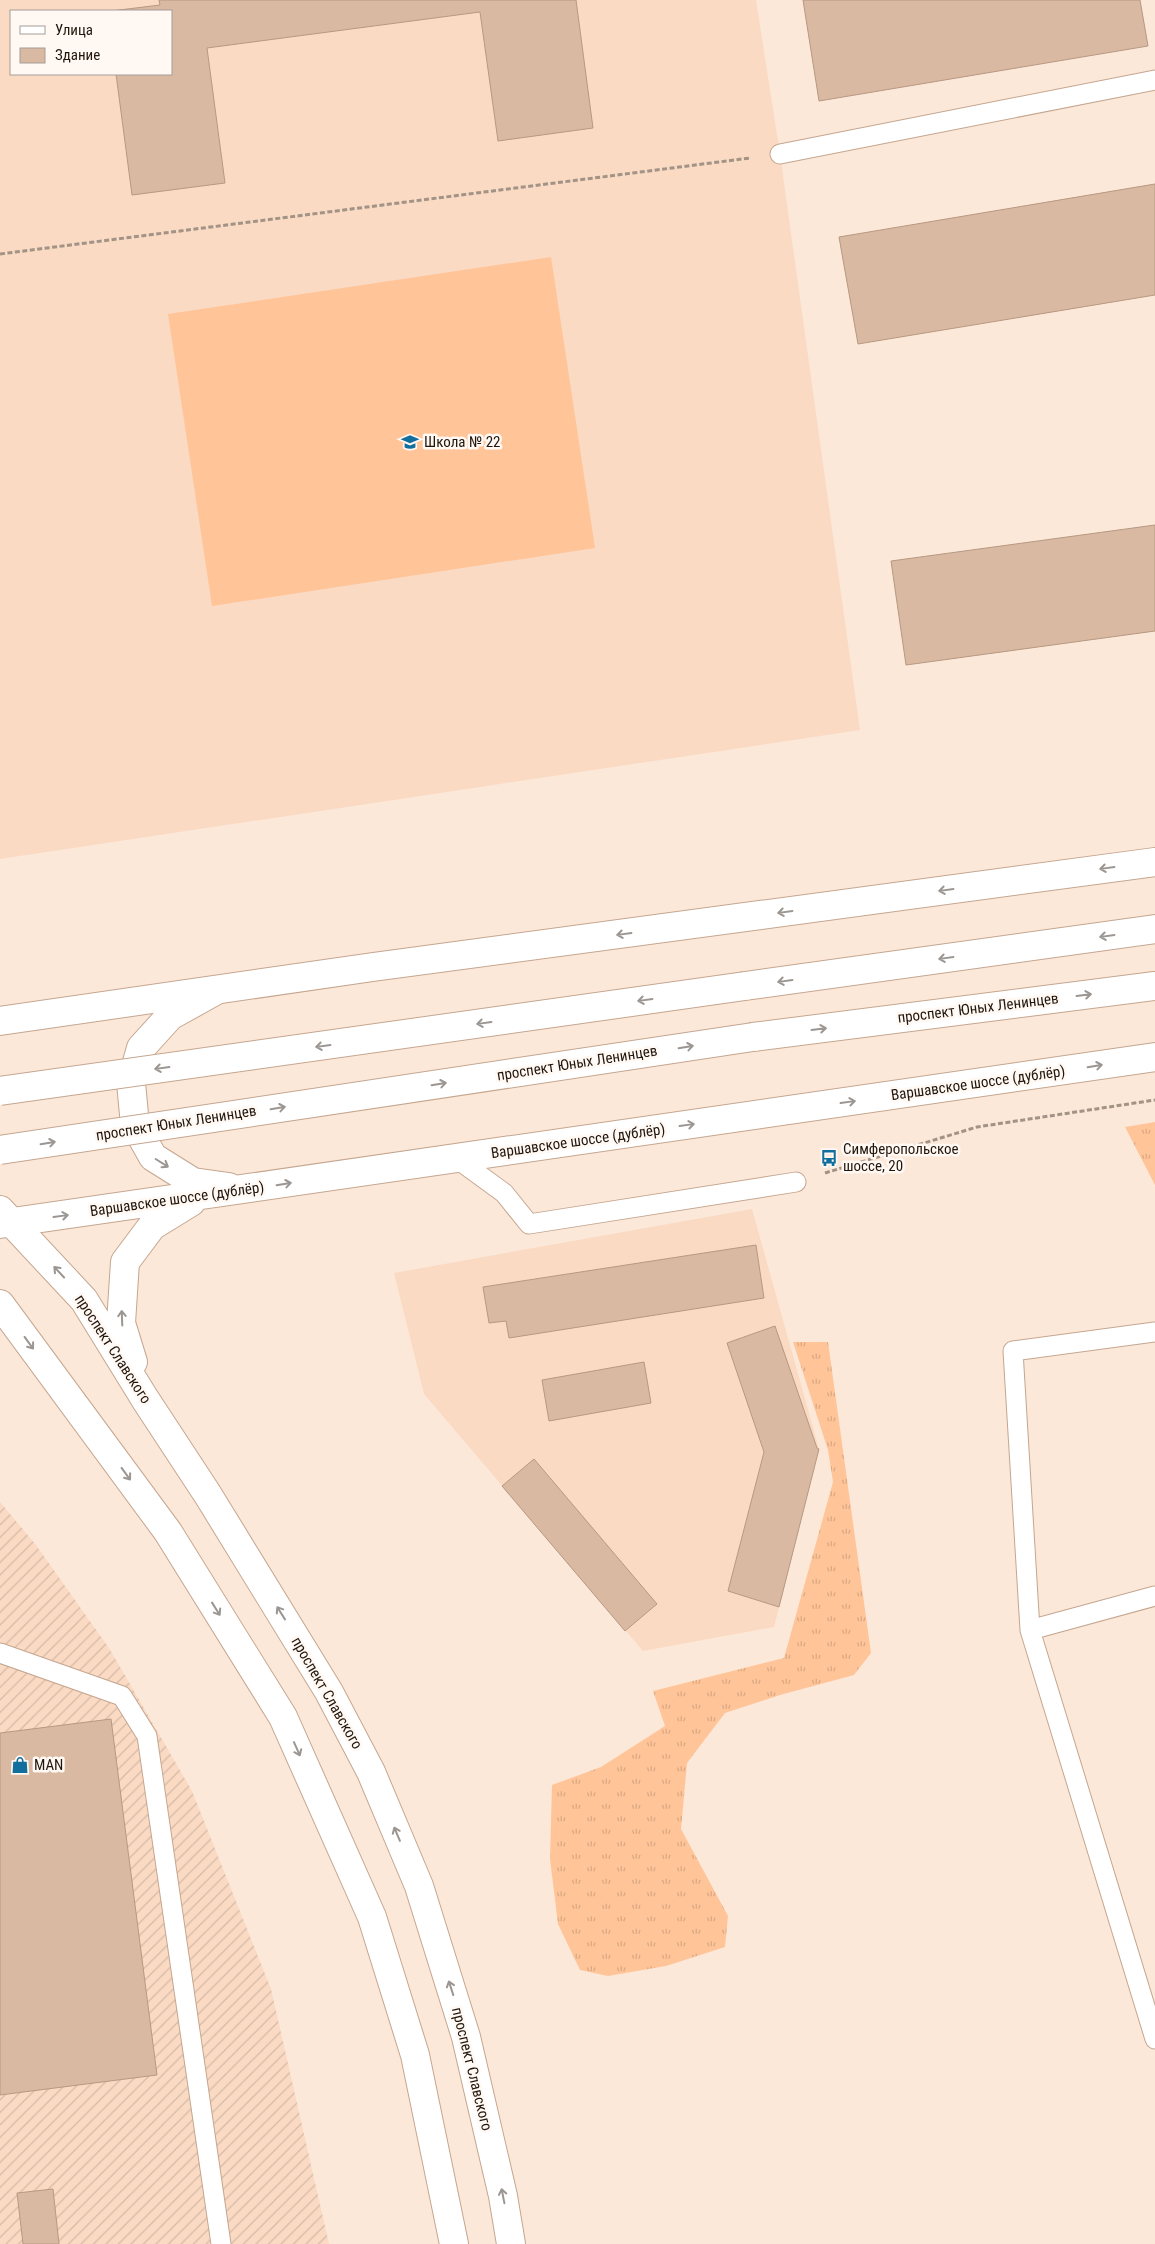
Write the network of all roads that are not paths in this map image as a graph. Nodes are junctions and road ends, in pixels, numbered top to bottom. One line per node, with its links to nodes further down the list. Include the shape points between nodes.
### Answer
1 (1155, 80): 2 (lane)
2 (780, 154)
3 (1155, 862): 6 (main road, one-way to 6)
4 (1155, 929): 9 (main road, one-way to 9, bridge)
5 (1155, 986): 10 (main road, проспект Юных Ленинцев, one-way to 5, bridge, via 753,1037)
6 (217, 990): 7 (main road); 13 (main road, one-way to 13, via 170,1016 141,1048 131,1084 135,1125 153,1157 193,1182)
7 (0, 1022)
8 (1155, 1057): 11 (main road, Варшавское шоссе (дублёр), one-way to 8)
9 (0, 1092)
10 (0, 1150)
11 (456, 1158): 12 (lane, via 504,1193 529,1224); 13 (main road, Варшавское шоссе (дублёр), one-way to 11)
12 (796, 1182)
13 (248, 1190): 14 (main road, Варшавское шоссе (дублёр))
14 (201, 1196): 15 (main road, Варшавское шоссе (дублёр), one-way to 14); 18 (main road, one-way to 14, via 121,1323 125,1262 152,1226)
15 (4, 1219): 18 (main road, проспект Славского, one-way to 15, via 84,1300)
16 (0, 1304): 24 (main road, one-way to 24, via 168,1532 283,1717 372,1916 415,2055)
17 (1155, 1332): 20 (lane, via 1013,1351)
18 (144, 1399): 25 (main road, проспект Славского, one-way to 18, via 466,2036 419,1886 371,1772 329,1692 208,1495)
19 (1155, 1596): 20 (lane)
20 (1030, 1630): 22 (lane)
21 (0, 1653): 23 (lane, via 122,1696 148,1736)
22 (1155, 2039)
23 (221, 2244)
24 (454, 2244)
25 (511, 2244)

